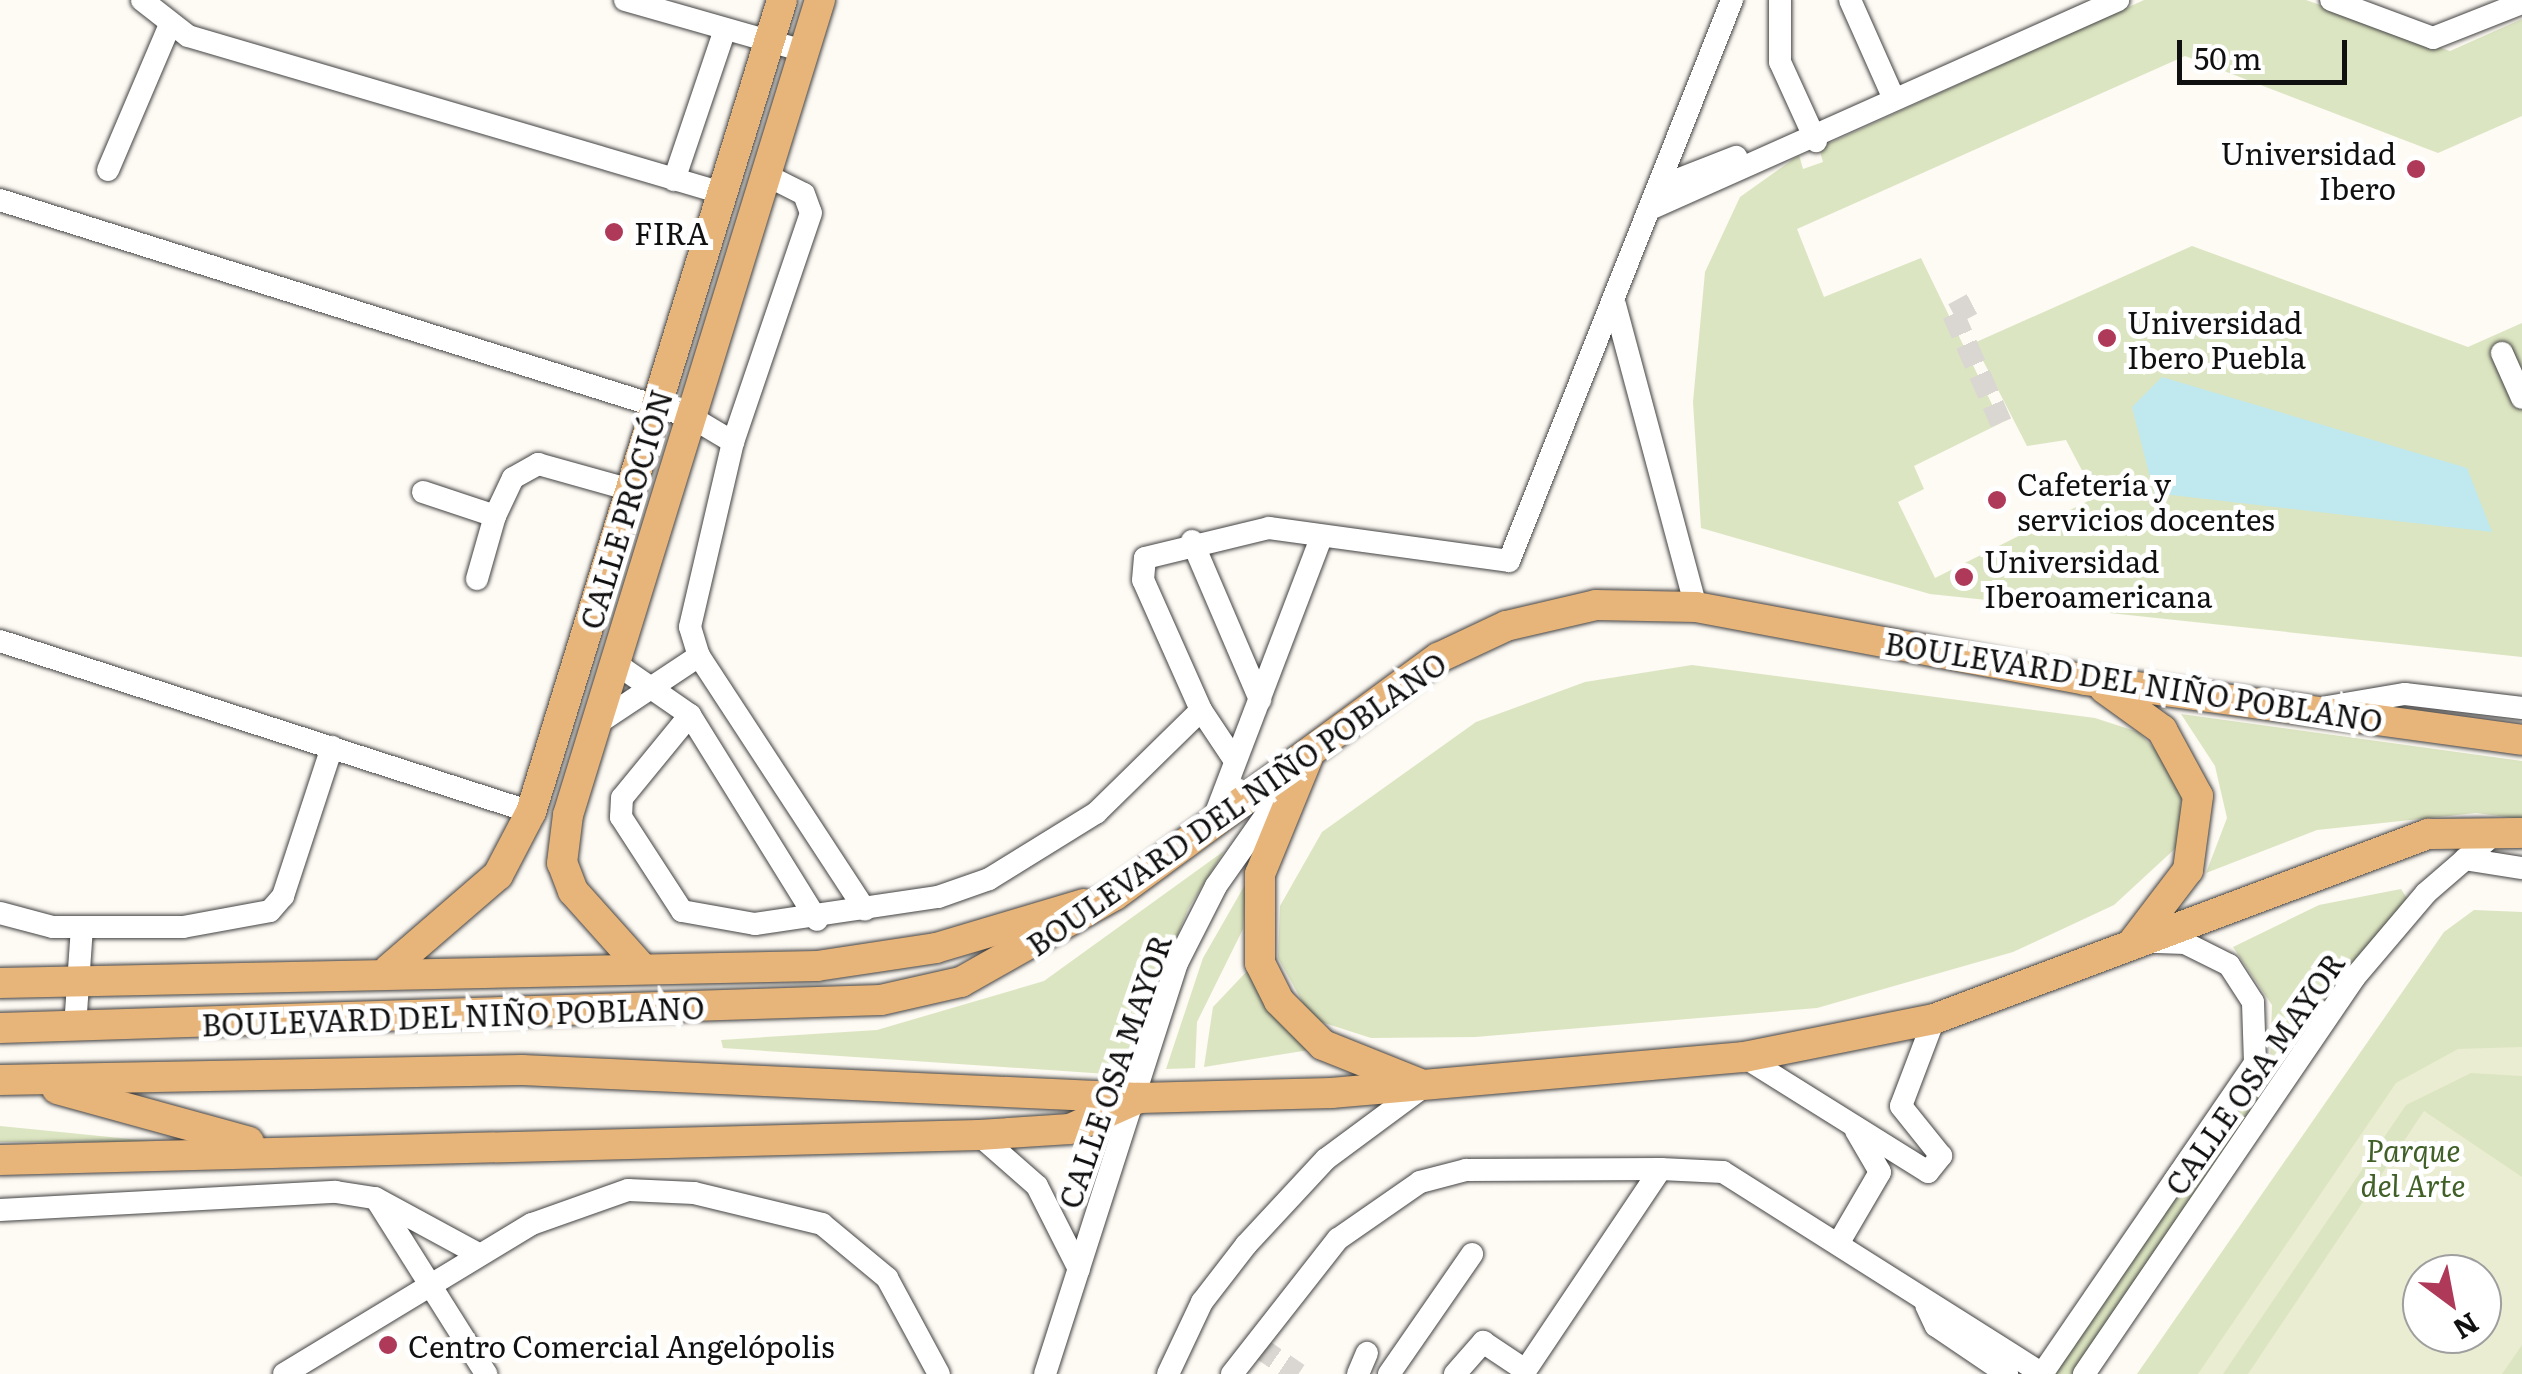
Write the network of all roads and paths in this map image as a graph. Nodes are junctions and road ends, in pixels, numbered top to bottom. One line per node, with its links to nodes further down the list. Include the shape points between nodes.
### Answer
1 (142, 0): 11 (street)
2 (625, 0): 12 (street)
3 (782, 0): 13 (main road, CALLE PROCIÓN)
4 (820, 0): 14 (main road, CALLE PROCIÓN)
5 (1780, 0): 18 (street, via 1780,62)
6 (1850, 0): 16 (street)
7 (2118, 0): 16 (street)
8 (2331, 0): 9 (street, via 2433,38)
9 (2522, 2)
10 (1726, 4): 23 (street)
11 (169, 27): 19 (street); 21 (street)
12 (725, 30): 13 (street); 21 (street)
13 (769, 42): 14 (street); 15 (main road, CALLE PROCIÓN)
14 (804, 52): 17 (main road, CALLE PROCIÓN)
15 (753, 95): 17 (main road); 22 (main road, CALLE PROCIÓN)
16 (1894, 99): 18 (street)
17 (788, 105): 20 (main road, CALLE PROCIÓN)
18 (1818, 133): 23 (street)
19 (108, 170)
20 (766, 175): 29 (main road, CALLE PROCIÓN); 30 (street, via 804,194 811,214)
21 (674, 180): 22 (street)
22 (722, 193): 28 (main road, CALLE PROCIÓN)
23 (1655, 198): 25 (street)
24 (0, 200): 28 (street)
25 (1615, 305): 34 (street, via 1510,561); 37 (street)
26 (2502, 352): 27 (street)
27 (2522, 398)
28 (656, 406): 29 (street); 31 (main road, CALLE PROCIÓN)
29 (691, 417): 30 (street); 40 (main road, CALLE PROCIÓN)
30 (733, 442): 39 (street, via 694,601)
31 (630, 490): 33 (street, via 538,464 513,478); 54 (main road, CALLE PROCIÓN)
32 (423, 492): 33 (street)
33 (495, 516): 36 (street)
34 (1320, 540): 35 (street, via 1269,528); 43 (street)
35 (1192, 541): 43 (street); 45 (street, via 1154,550 1142,569)
36 (476, 579)
37 (1696, 608): 41 (main road, BOULEVARD DEL NIÑO POBLANO); 51 (main road, BOULEVARD DEL NIÑO POBLANO, via 1596,606 1506,626 1438,658)
38 (0, 641): 50 (street)
39 (699, 656): 42 (street); 53 (street)
40 (615, 662): 42 (street); 48 (main road, CALLE PROCIÓN)
41 (2085, 680): 46 (main road, BOULEVARD DEL NIÑO POBLANO); 65 (main road, via 2162,730 2198,796 2188,870)
42 (655, 685): 47 (street); 48 (street)
43 (1260, 700): 52 (street)
44 (2522, 708): 46 (street, via 2405,694)
45 (1201, 710): 52 (street); 61 (street, via 1096,813 1028,860 938,897)
46 (2308, 711): 49 (main road, BOULEVARD DEL NIÑO POBLANO)
47 (690, 715): 55 (street); 63 (street, via 622,798 621,817 692,917)
48 (596, 725): 66 (main road, CALLE PROCIÓN, via 562,863 588,913)
49 (2522, 740)
50 (332, 747): 54 (street); 64 (street, via 283,896 270,911 183,927)
51 (1309, 754): 56 (main road, BOULEVARD DEL NIÑO POBLANO); 75 (main road, via 1260,874 1260,963 1279,1001 1323,1044); 76 (street, CALLE OSA MAYOR, via 1216,886 1177,962)
52 (1235, 761): 56 (street)
53 (789, 794): 55 (street); 61 (street)
54 (531, 812): 67 (main road, CALLE PROCIÓN, via 498,875)
55 (752, 816): 63 (street)
56 (1212, 826): 60 (main road, BOULEVARD DEL NIÑO POBLANO)
57 (2510, 831): 58 (street, CALLE OSA MAYOR); 65 (main road, BOULEVARD DEL NIÑO POBLANO, via 2428,834)
58 (2465, 859): 59 (street); 103 (street, CALLE OSA MAYOR, via 2354,978)
59 (2522, 868)
60 (1115, 895): 66 (main road, via 896,954 817,966); 71 (main road, BOULEVARD DEL NIÑO POBLANO, via 961,982 880,1000)
61 (864, 910): 63 (street)
62 (0, 913): 64 (street)
63 (817, 920)
64 (82, 927): 69 (street)
65 (2128, 947): 70 (main road, BOULEVARD DEL NIÑO POBLANO); 102 (street, CALLE OSA MAYOR, via 2185,943 2229,966 2258,1020 2255,1063)
66 (641, 967): 67 (main road)
67 (388, 970): 69 (main road)
68 (0, 984): 69 (main road)
69 (77, 984): 71 (street)
70 (1934, 1019): 73 (main road, BOULEVARD DEL NIÑO POBLANO); 77 (street, via 1901,1106 1934,1164)
71 (75, 1027): 72 (main road, BOULEVARD DEL NIÑO POBLANO)
72 (0, 1028)
73 (1744, 1057): 75 (main road, BOULEVARD DEL NIÑO POBLANO); 77 (street)
74 (12, 1080): 76 (main road, BOULEVARD DEL NIÑO POBLANO, via 522,1070); 79 (main road)
75 (1426, 1085): 76 (main road, BOULEVARD DEL NIÑO POBLANO); 97 (street, via 1326,1159 1246,1246 1202,1302)
76 (1138, 1098): 78 (main road, via 1070,1130); 89 (street, CALLE OSA MAYOR)
77 (1852, 1124): 86 (street, via 1880,1172)
78 (980, 1135): 79 (main road, via 454,1155); 89 (street, via 1038,1186)
79 (280, 1150): 80 (main road)
80 (0, 1160)
81 (623, 1165): 83 (street)
82 (1661, 1169): 86 (street, via 1723,1172); 92 (street); 98 (street, via 1466,1170 1420,1182 1355,1223)
83 (628, 1190): 88 (street, via 585,1200); 95 (street, via 694,1194 822,1224 886,1278)
84 (375, 1198): 85 (street, via 336,1192); 88 (street); 90 (street)
85 (0, 1210)
86 (1838, 1244): 91 (street)
87 (1472, 1254): 99 (street)
88 (480, 1255): 90 (street)
89 (1079, 1269): 96 (street, CALLE OSA MAYOR)
90 (430, 1285): 93 (street); 94 (street)
91 (1926, 1305): 101 (street, via 1936,1326); 102 (street, via 1950,1309)
92 (1524, 1372): 100 (street, via 1484,1342)
93 (284, 1374)
94 (486, 1374)
95 (939, 1374)
96 (1045, 1374)
97 (1168, 1374)
98 (1232, 1374)
99 (1389, 1374)
100 (1455, 1374)
101 (2007, 1374)
102 (2042, 1374)
103 (2084, 1374)

